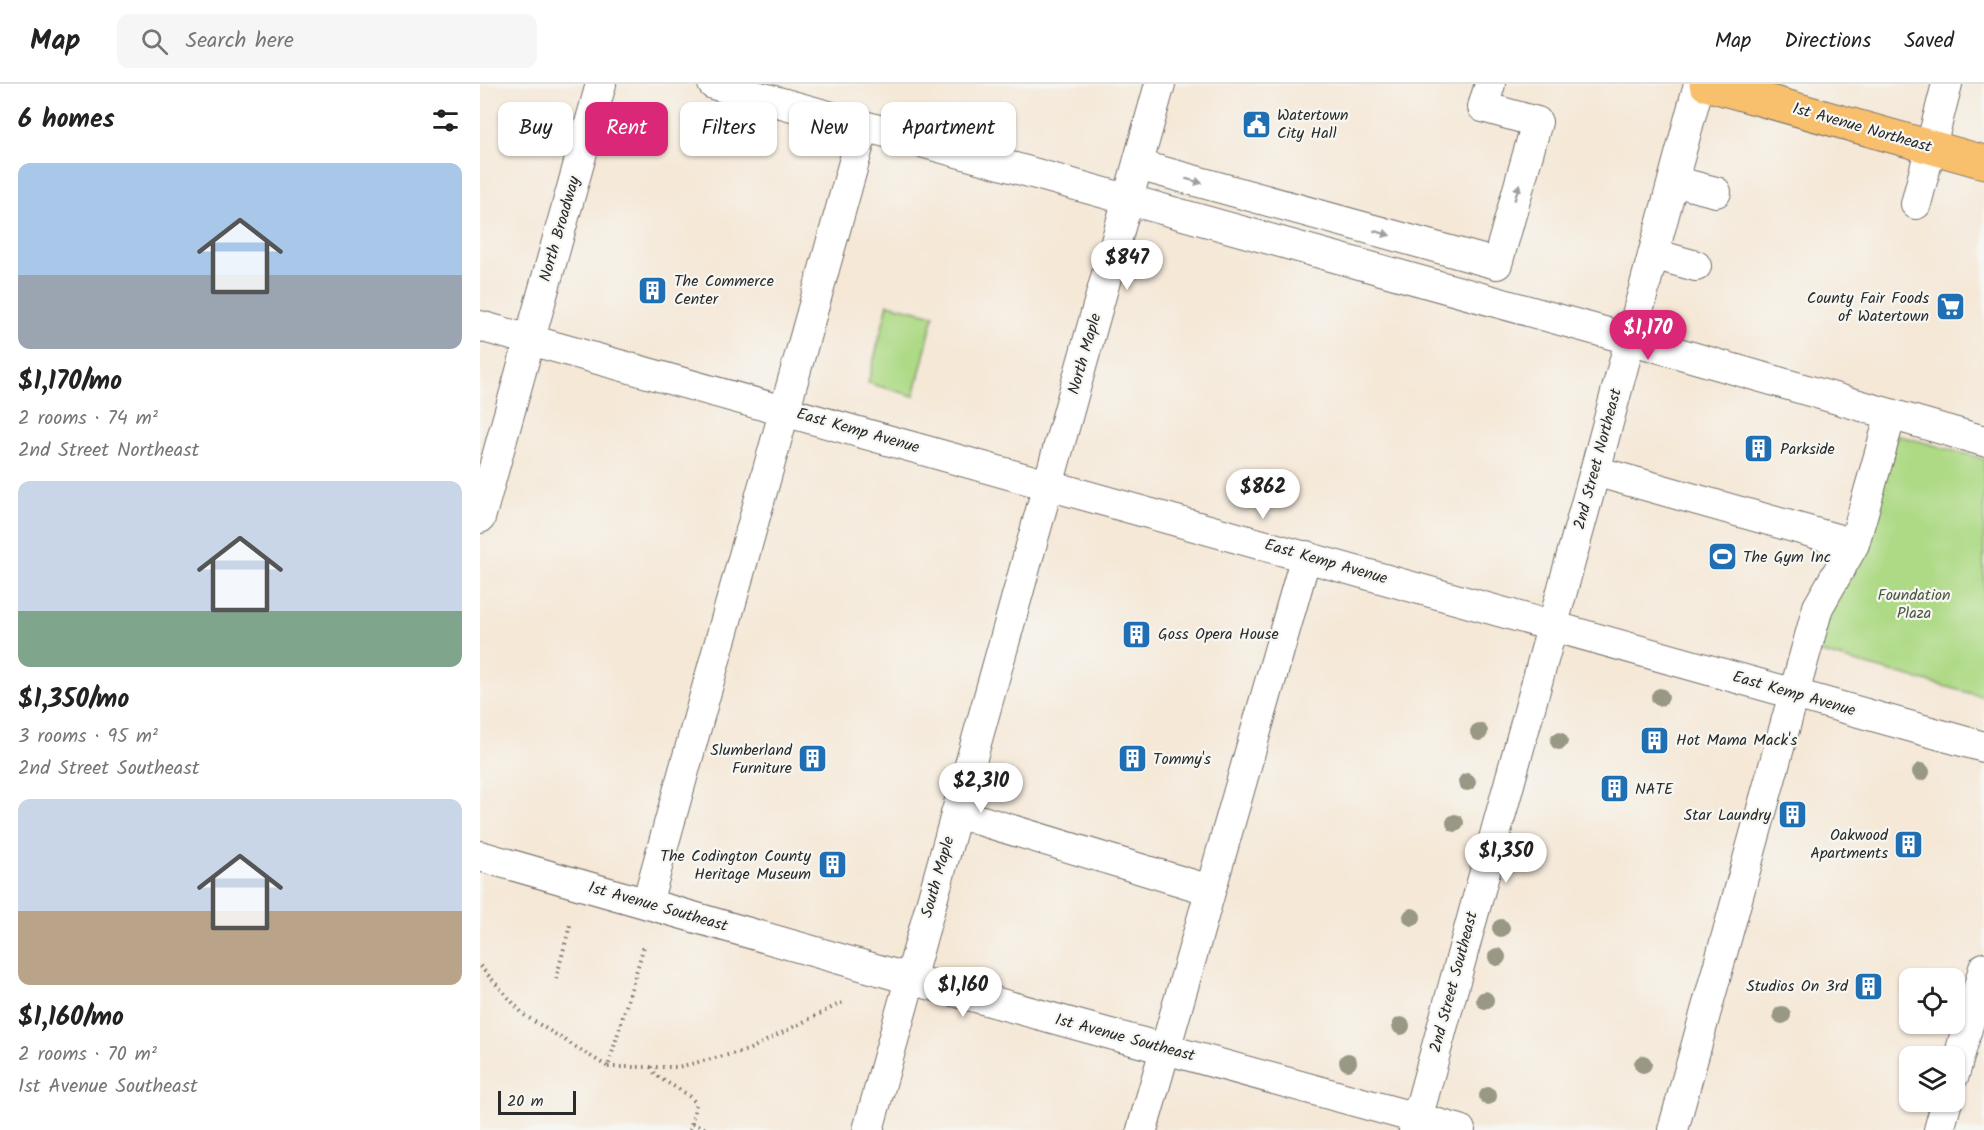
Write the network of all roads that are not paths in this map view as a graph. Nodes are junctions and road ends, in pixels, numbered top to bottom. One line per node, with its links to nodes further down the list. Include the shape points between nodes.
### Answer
1 (601, 84): 22 (street, North Broadway)
2 (713, 84): 8 (street)
3 (1160, 84): 13 (street, North Maple)
4 (1490, 84): 13 (street, one-way to 4, via 1497,264 1537,122 1483,107)
5 (1699, 84): 14 (street, 2nd Street Northeast)
6 (1706, 84): 10 (main road, 1st Avenue Northeast)
7 (1947, 84): 10 (street)
8 (789, 105)
9 (869, 127): 16 (street)
10 (1931, 147): 12 (main road, 1st Avenue Northeast); 17 (street)
11 (856, 156): 23 (street)
12 (1984, 162)
13 (1137, 165): 16 (street, North Maple)
14 (1673, 180): 15 (street); 18 (street, 2nd Street Northeast)
15 (1716, 192)
16 (1128, 200): 21 (street); 27 (street, North Maple)
17 (1916, 204)
18 (1653, 254): 19 (street); 21 (street, 2nd Street Northeast)
19 (1696, 266)
20 (480, 326): 22 (street, East Kemp Avenue)
21 (1629, 339): 24 (street); 26 (street, 2nd Street Northeast)
22 (529, 340): 23 (street, East Kemp Avenue); 28 (street, North Broadway)
23 (784, 411): 27 (street, East Kemp Avenue); 37 (street)
24 (1891, 414): 25 (street); 29 (street)
25 (1984, 441)
26 (1595, 471): 29 (street); 31 (street, 2nd Street Northeast)
27 (1048, 485): 30 (street, East Kemp Avenue); 34 (street, South Maple)
28 (480, 518)
29 (1854, 544): 32 (street, via 1818,607)
30 (1305, 556): 31 (street, East Kemp Avenue); 36 (street)
31 (1552, 625): 32 (street, East Kemp Avenue); 43 (street, 2nd Street Southeast)
32 (1794, 694): 33 (street, East Kemp Avenue); 47 (street)
33 (1984, 747)
34 (956, 813): 36 (street); 39 (street, South Maple)
35 (480, 856): 37 (street, 1st Avenue Southeast)
36 (1210, 890): 41 (street)
37 (647, 903): 39 (street, 1st Avenue Southeast)
38 (1984, 968): 40 (street)
39 (910, 979): 41 (street, 1st Avenue Southeast); 44 (street, South Maple)
40 (1962, 1046)
41 (1165, 1049): 43 (street, 1st Avenue Southeast); 45 (street)
42 (1944, 1112): 48 (street)
43 (1415, 1124): 46 (street, 1st Avenue Southeast)
44 (868, 1130)
45 (1142, 1130)
46 (1460, 1130)
47 (1673, 1130)
48 (1939, 1130)

